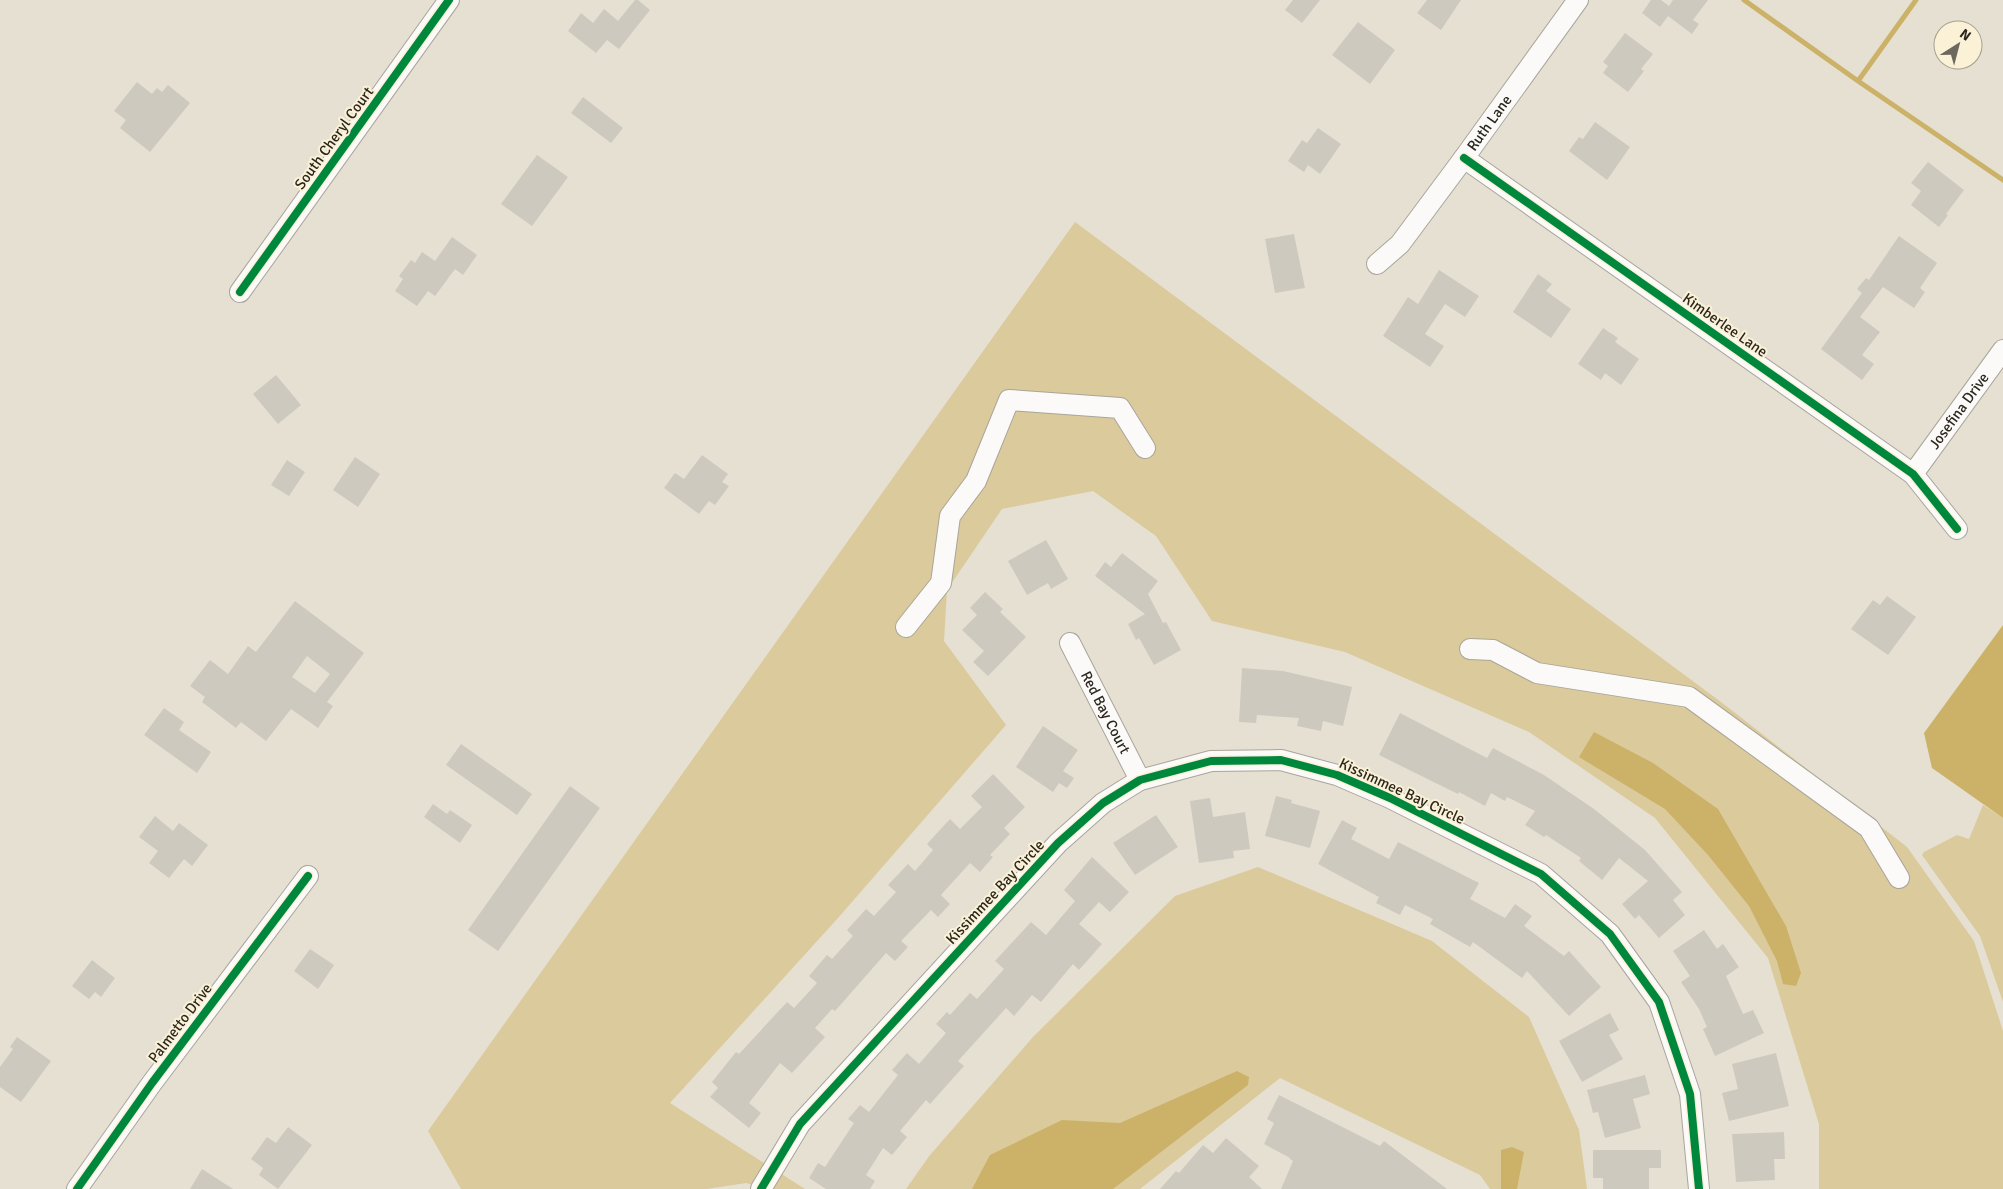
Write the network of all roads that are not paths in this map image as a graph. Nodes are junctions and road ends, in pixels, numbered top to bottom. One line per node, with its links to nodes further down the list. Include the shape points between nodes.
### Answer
1 (450, 0): 5 (street, South Cheryl Court)
2 (1578, 0): 3 (street, Ruth Lane)
3 (1464, 158): 4 (street, Ruth Lane, via 1400,244); 8 (street, Kimberlee Lane)
4 (1377, 264)
5 (240, 292)
6 (2003, 350): 8 (street, Josefina Drive)
7 (1144, 448): 10 (street, via 1120,408 1009,400 976,481 950,516 941,583)
8 (1914, 474): 9 (street, Kimberlee Lane)
9 (1957, 529)
10 (906, 628)
11 (1070, 643): 13 (street, Red Bay Court)
12 (1470, 649): 15 (street, via 1493,650 1536,674 1688,697 1869,828)
13 (1140, 780): 17 (street, Kissimmee Bay Circle, via 1103,803 1058,843 800,1124); 18 (street, Kissimmee Bay Circle, via 1211,761 1281,760 1337,775 1390,798 1542,874 1610,934 1659,1002 1690,1094)
14 (308, 876): 16 (street, Palmetto Drive)
15 (1899, 878)
16 (76, 1189)
17 (761, 1189)
18 (1698, 1189)

